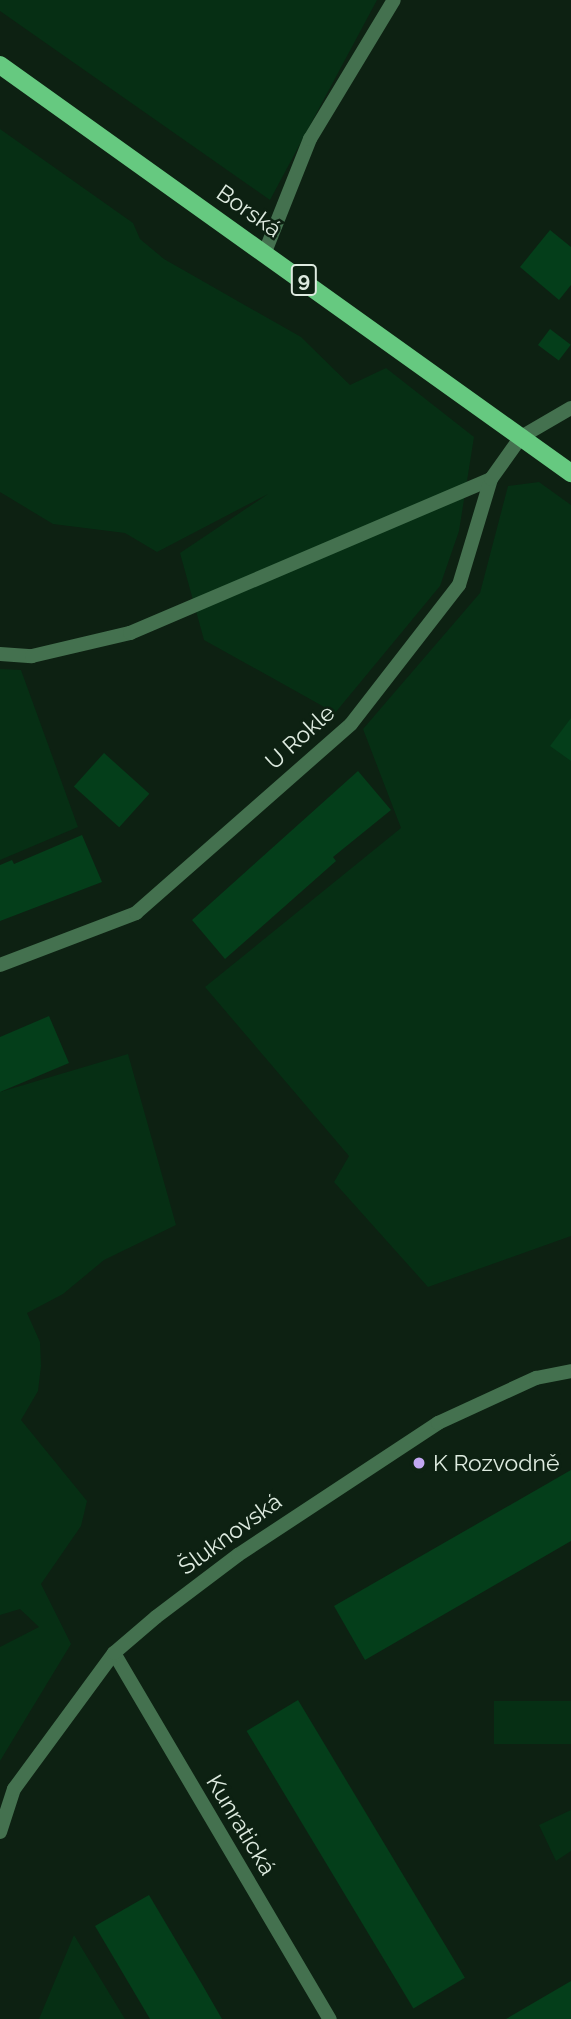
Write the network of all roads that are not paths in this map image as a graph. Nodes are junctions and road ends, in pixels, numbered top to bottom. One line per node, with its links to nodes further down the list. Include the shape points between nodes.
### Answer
1 (394, 0): 3 (street, via 310,139)
2 (0, 65): 3 (main road, Borská / 9)
3 (265, 252): 5 (main road, Borská / 9)
4 (571, 408): 5 (street)
5 (520, 437): 6 (main road, Borská / 9); 7 (street, U Rokle)
6 (571, 473)
7 (491, 479): 8 (street, via 130,633 32,656); 9 (street, U Rokle, via 459,585 351,724 136,913)
8 (0, 654)
9 (0, 965)
10 (571, 1371): 11 (street, Šluknovská, via 536,1378 403,1444 238,1555)
11 (114, 1653): 12 (street, Šluknovská, via 15,1789); 13 (street, Kunratická)
12 (0, 1832)
13 (330, 2019)

